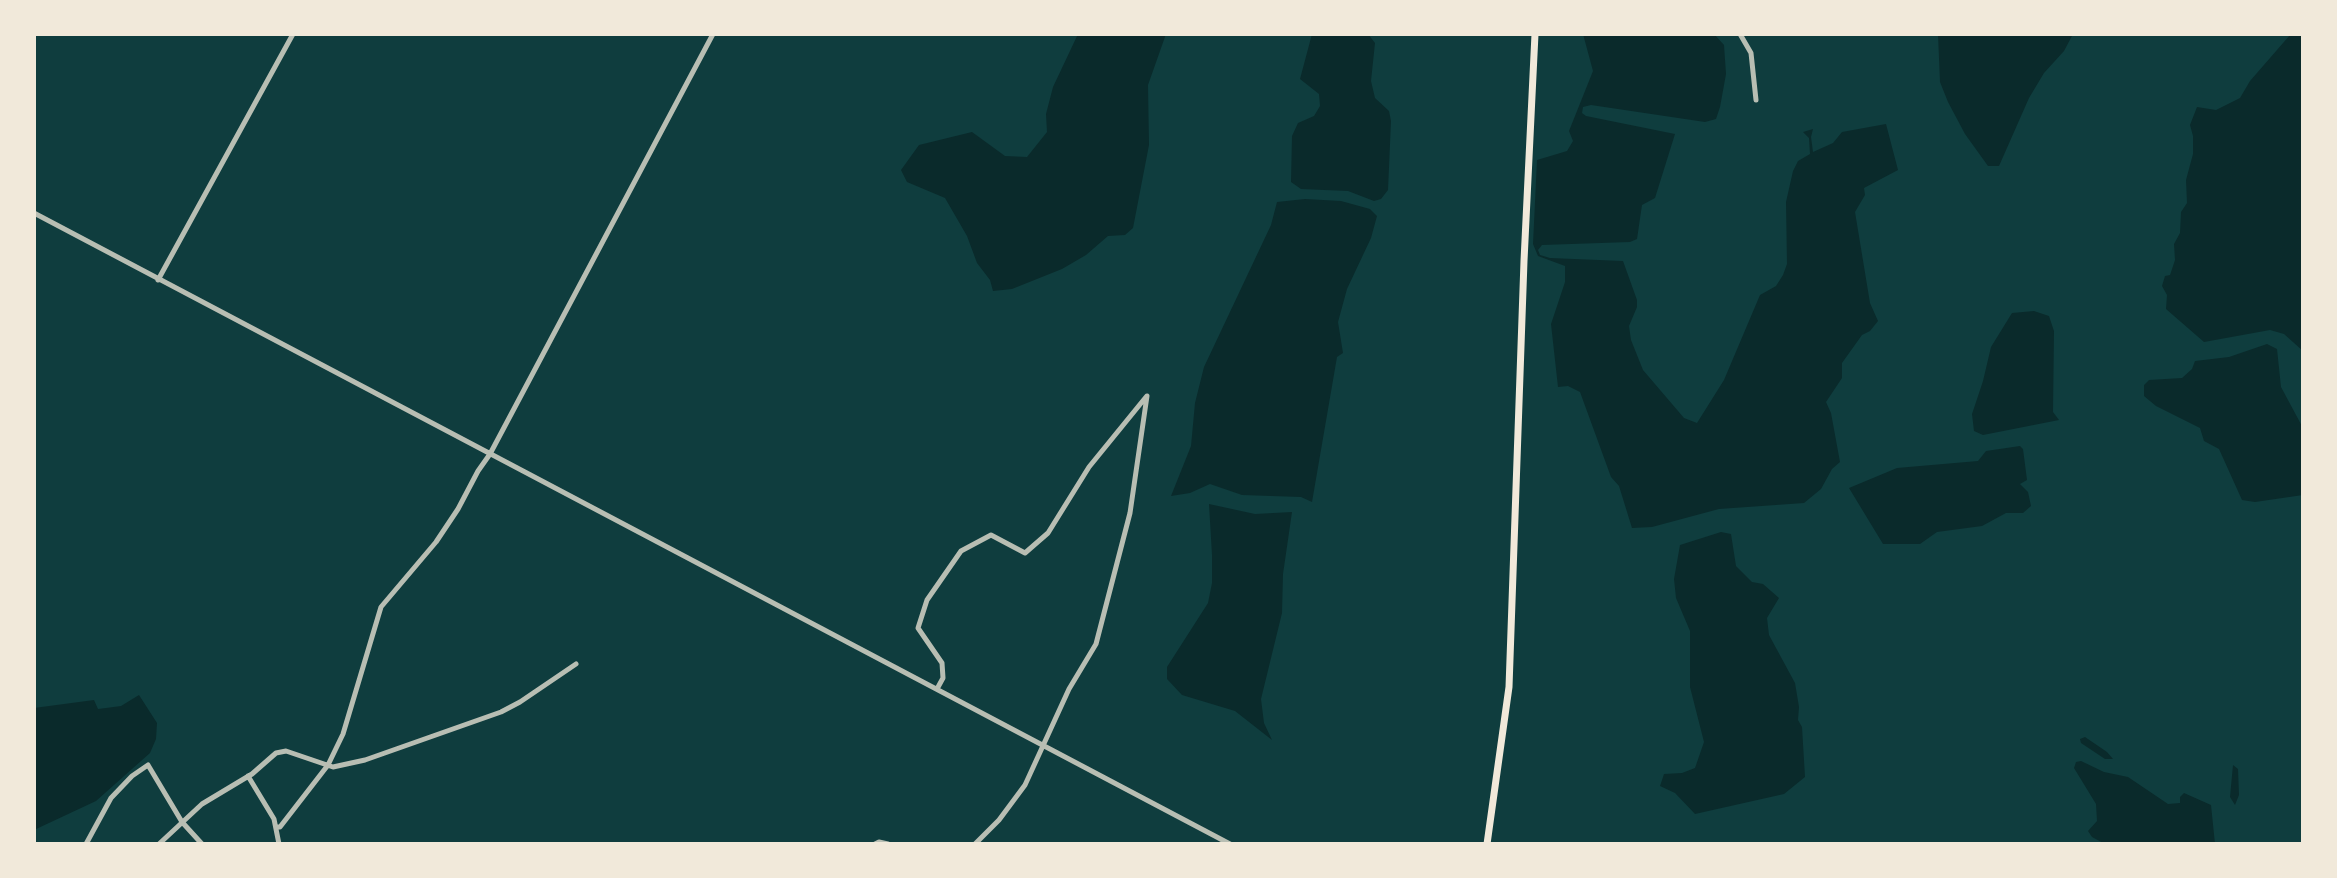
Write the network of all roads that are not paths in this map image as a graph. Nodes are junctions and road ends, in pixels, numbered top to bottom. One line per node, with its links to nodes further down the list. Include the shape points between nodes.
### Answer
1 (293, 34): 7 (street)
2 (713, 34): 8 (street)
3 (1535, 34): 24 (main road, via 1509,687)
4 (1740, 34): 5 (street, via 1751,53)
5 (1756, 100)
6 (34, 213): 7 (street)
7 (158, 280): 8 (street)
8 (490, 454): 10 (street); 12 (street, via 436,542 381,607 343,734)
9 (576, 664): 12 (street, via 501,712 365,760)
10 (936, 689): 11 (street); 11 (street, via 943,678 942,663 918,628 927,600 961,551 991,535 1025,553 1048,533 1082,477 1147,396 1130,513 1102,627)
11 (1044, 747): 22 (street, via 1025,785); 23 (street)
12 (328, 765): 13 (street, via 284,751); 15 (street)
13 (248, 776): 14 (street); 15 (street)
14 (182, 822): 16 (street, via 148,765 111,798); 17 (street); 18 (street)
15 (276, 827): 19 (street)
16 (86, 844)
17 (159, 844)
18 (202, 844)
19 (279, 844)
20 (875, 844): 21 (street)
21 (888, 844)
22 (975, 844)
23 (1230, 844)
24 (1487, 844)

